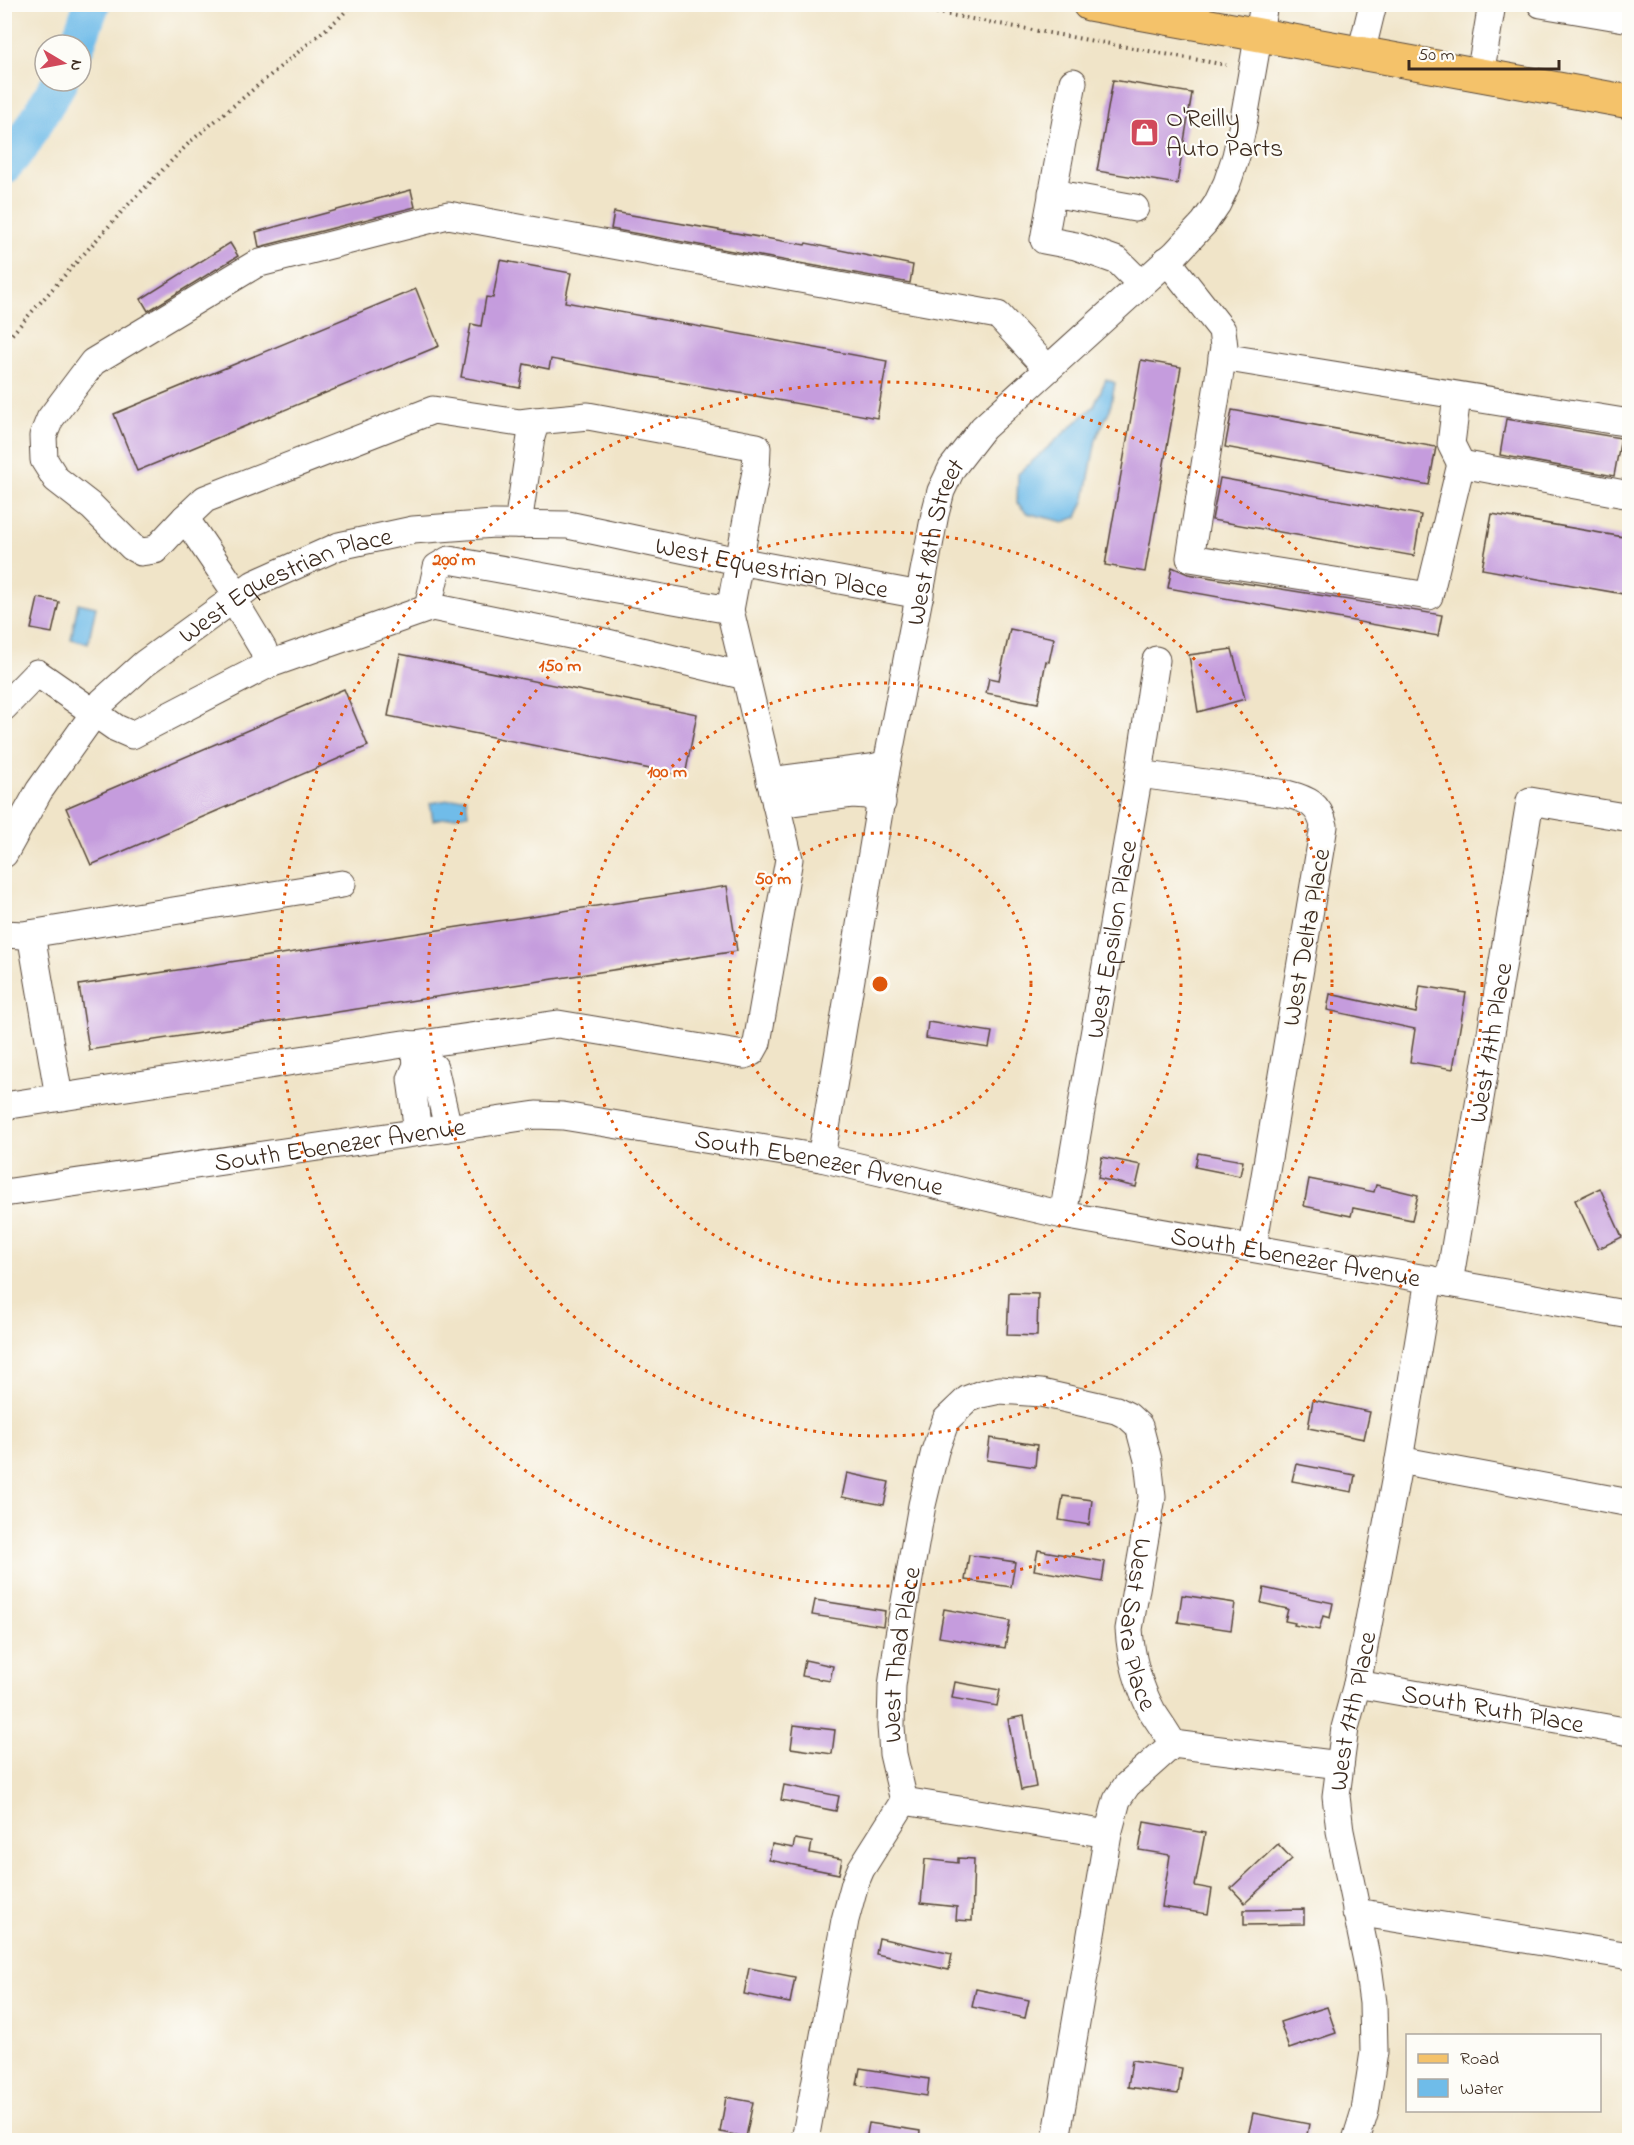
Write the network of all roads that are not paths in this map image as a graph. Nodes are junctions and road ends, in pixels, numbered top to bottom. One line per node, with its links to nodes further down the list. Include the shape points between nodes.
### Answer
1 (1089, 4): 6 (main road)
2 (1372, 4): 7 (street)
3 (1492, 4): 8 (street)
4 (1541, 4): 5 (street)
5 (1629, 19)
6 (1261, 20): 7 (main road); 13 (street, West 18th Street, via 1244,124 1227,183 1204,223)
7 (1361, 53): 8 (main road)
8 (1480, 75): 10 (main road)
9 (1073, 81): 11 (street)
10 (1629, 102)
11 (1052, 193): 12 (street); 14 (street, via 1044,240 1119,261)
12 (1135, 208)
13 (1167, 260): 14 (street, West 18th Street); 15 (street, via 1222,330)
14 (1141, 284): 16 (street, West 18th Street)
15 (1222, 357): 17 (street); 20 (street, via 1190,558 1429,596)
16 (1047, 368): 22 (street, via 998,315 448,215 256,264 93,362 50,419 43,436 44,460 56,479 141,552 155,550); 27 (street, West 18th Street, via 983,428 952,468 934,514)
17 (1466, 398): 19 (street); 20 (street, via 1451,444)
18 (536, 421): 22 (street, via 520,423 433,410 204,499); 23 (street); 25 (street, via 588,416 757,447)
19 (1629, 423)
20 (1461, 464): 21 (street)
21 (1628, 489)
22 (185, 518): 28 (street)
23 (518, 524): 24 (street, West Equestrian Place); 25 (street, West Equestrian Place, via 568,525)
24 (431, 529): 26 (street); 28 (street, West Equestrian Place, via 339,546 254,584)
25 (738, 561): 27 (street, West Equestrian Place); 30 (street)
26 (437, 567): 29 (street); 30 (street, via 449,560 461,561)
27 (920, 595): 36 (street, West 18th Street)
28 (236, 597): 32 (street); 35 (street, West Equestrian Place, via 144,664)
29 (432, 607): 32 (street); 33 (street)
30 (730, 610): 33 (street)
31 (1156, 660): 37 (street, West Epsilon Place)
32 (267, 665): 35 (street, via 132,735)
33 (745, 675): 38 (street)
34 (4, 707): 35 (street, via 37,673)
35 (95, 712): 41 (street, West Equestrian Place, via 39,791)
36 (887, 764): 38 (street); 39 (street, West 18th Street)
37 (1139, 774): 52 (street, West Epsilon Place); 53 (street, West Delta Place, via 1287,794 1307,799 1322,814 1324,826)
38 (773, 792): 39 (street, via 867,795); 45 (street, via 789,859 752,1052 744,1054 558,1024)
39 (882, 802): 50 (street, West 18th Street)
40 (1629, 818): 54 (street, West 17th Place, via 1530,801)
41 (4, 854)
42 (342, 884): 44 (street)
43 (4, 934): 44 (street)
44 (31, 934): 46 (street)
45 (416, 1055): 46 (street, via 403,1044); 48 (street, via 434,1067); 49 (street, via 411,1079)
46 (59, 1097): 47 (street)
47 (4, 1106)
48 (448, 1128): 49 (street, South Ebenezer Avenue); 50 (street, South Ebenezer Avenue, via 536,1115 563,1116)
49 (418, 1132): 51 (street, South Ebenezer Avenue)
50 (821, 1158): 52 (street, South Ebenezer Avenue)
51 (5, 1192)
52 (1063, 1215): 53 (street, South Ebenezer Avenue)
53 (1253, 1247): 54 (street, South Ebenezer Avenue)
54 (1438, 1281): 55 (street, South Ebenezer Avenue); 57 (street, West 17th Place)
55 (1629, 1315)
56 (1139, 1426): 61 (street, West Sara Place, via 1152,1497 1129,1629 1130,1647 1138,1681); 63 (street, West Thad Place, via 1116,1410 1031,1392 1000,1390 968,1399 946,1420 922,1505 892,1686 893,1754)
57 (1400, 1460): 58 (street); 59 (street, West 17th Place)
58 (1629, 1503)
59 (1357, 1684): 60 (street, South Ruth Place); 62 (street, West 17th Place)
60 (1629, 1732)
61 (1173, 1744): 62 (street); 64 (street, via 1134,1778 1117,1800)
62 (1340, 1765): 65 (street, West 17th Place, via 1336,1796)
63 (904, 1801): 64 (street); 68 (street, via 855,1882)
64 (1108, 1834): 69 (street)
65 (1356, 1912): 66 (street); 67 (street, West 17th Place, via 1373,2003 1374,2052)
66 (1629, 1956)
67 (1364, 2139)
68 (805, 2140)
69 (1056, 2140)

